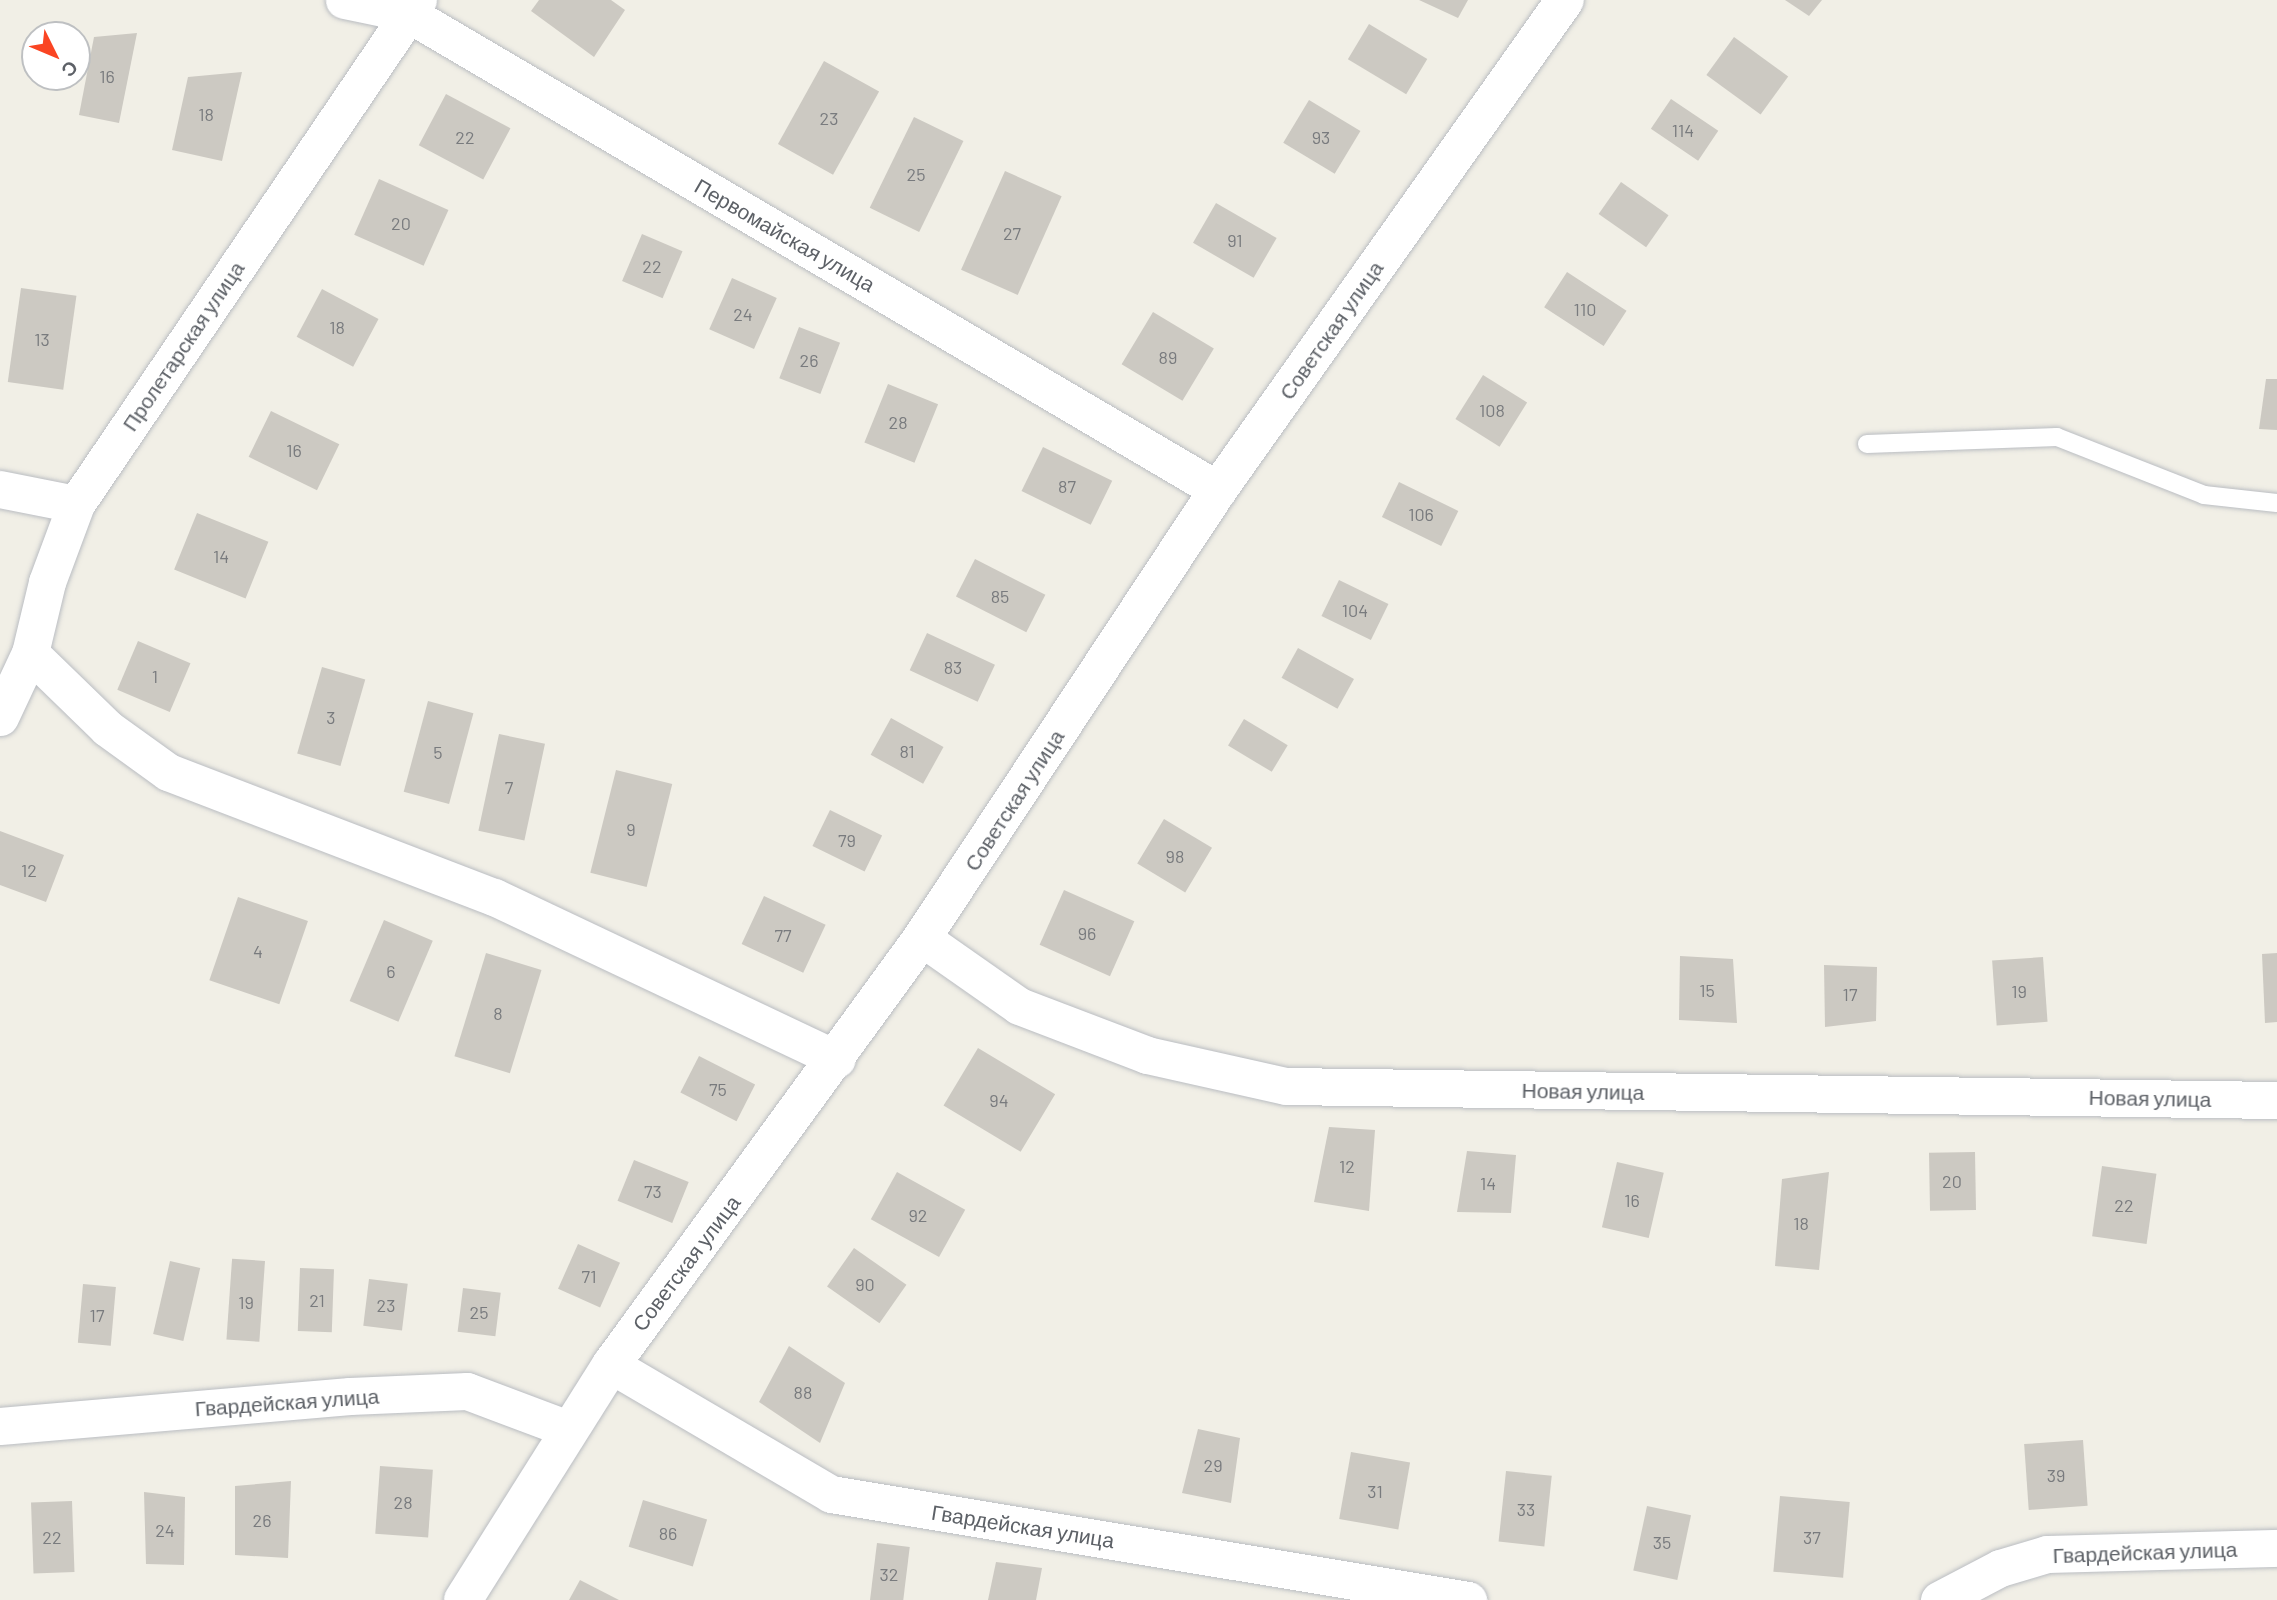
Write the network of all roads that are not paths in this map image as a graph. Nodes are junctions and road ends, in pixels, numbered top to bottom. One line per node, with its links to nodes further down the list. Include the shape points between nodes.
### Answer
1 (344, 0): 3 (street, Первомайская улица)
2 (1565, 0): 6 (street, Советская улица)
3 (412, 7): 6 (street, Первомайская улица); 7 (street, Пролетарская улица)
4 (1867, 444): 8 (lane, via 2057,438 2204,495)
5 (0, 489): 7 (street)
6 (1218, 490): 11 (street, Советская улица)
7 (76, 503): 9 (street, Пролетарская улица, via 47,582)
8 (2277, 503)
9 (30, 653): 10 (street, Пролетарская улица); 12 (street, via 107,728 168,772 494,897)
10 (0, 718)
11 (922, 938): 12 (street, Советская улица); 13 (street, Новая улица, via 1019,1006 1147,1055 1286,1086)
12 (837, 1059): 14 (street, Советская улица)
13 (2277, 1100)
14 (611, 1365): 16 (street, Советская улица); 19 (street, Гвардейская улица, via 831,1494)
15 (0, 1426): 16 (street, Гвардейская улица, via 350,1396 467,1391)
16 (568, 1429): 18 (street, Советская улица)
17 (2277, 1548): 20 (street, Гвардейская улица, via 2047,1554 2000,1568)
18 (463, 1600)
19 (1468, 1600)
20 (1939, 1600)

